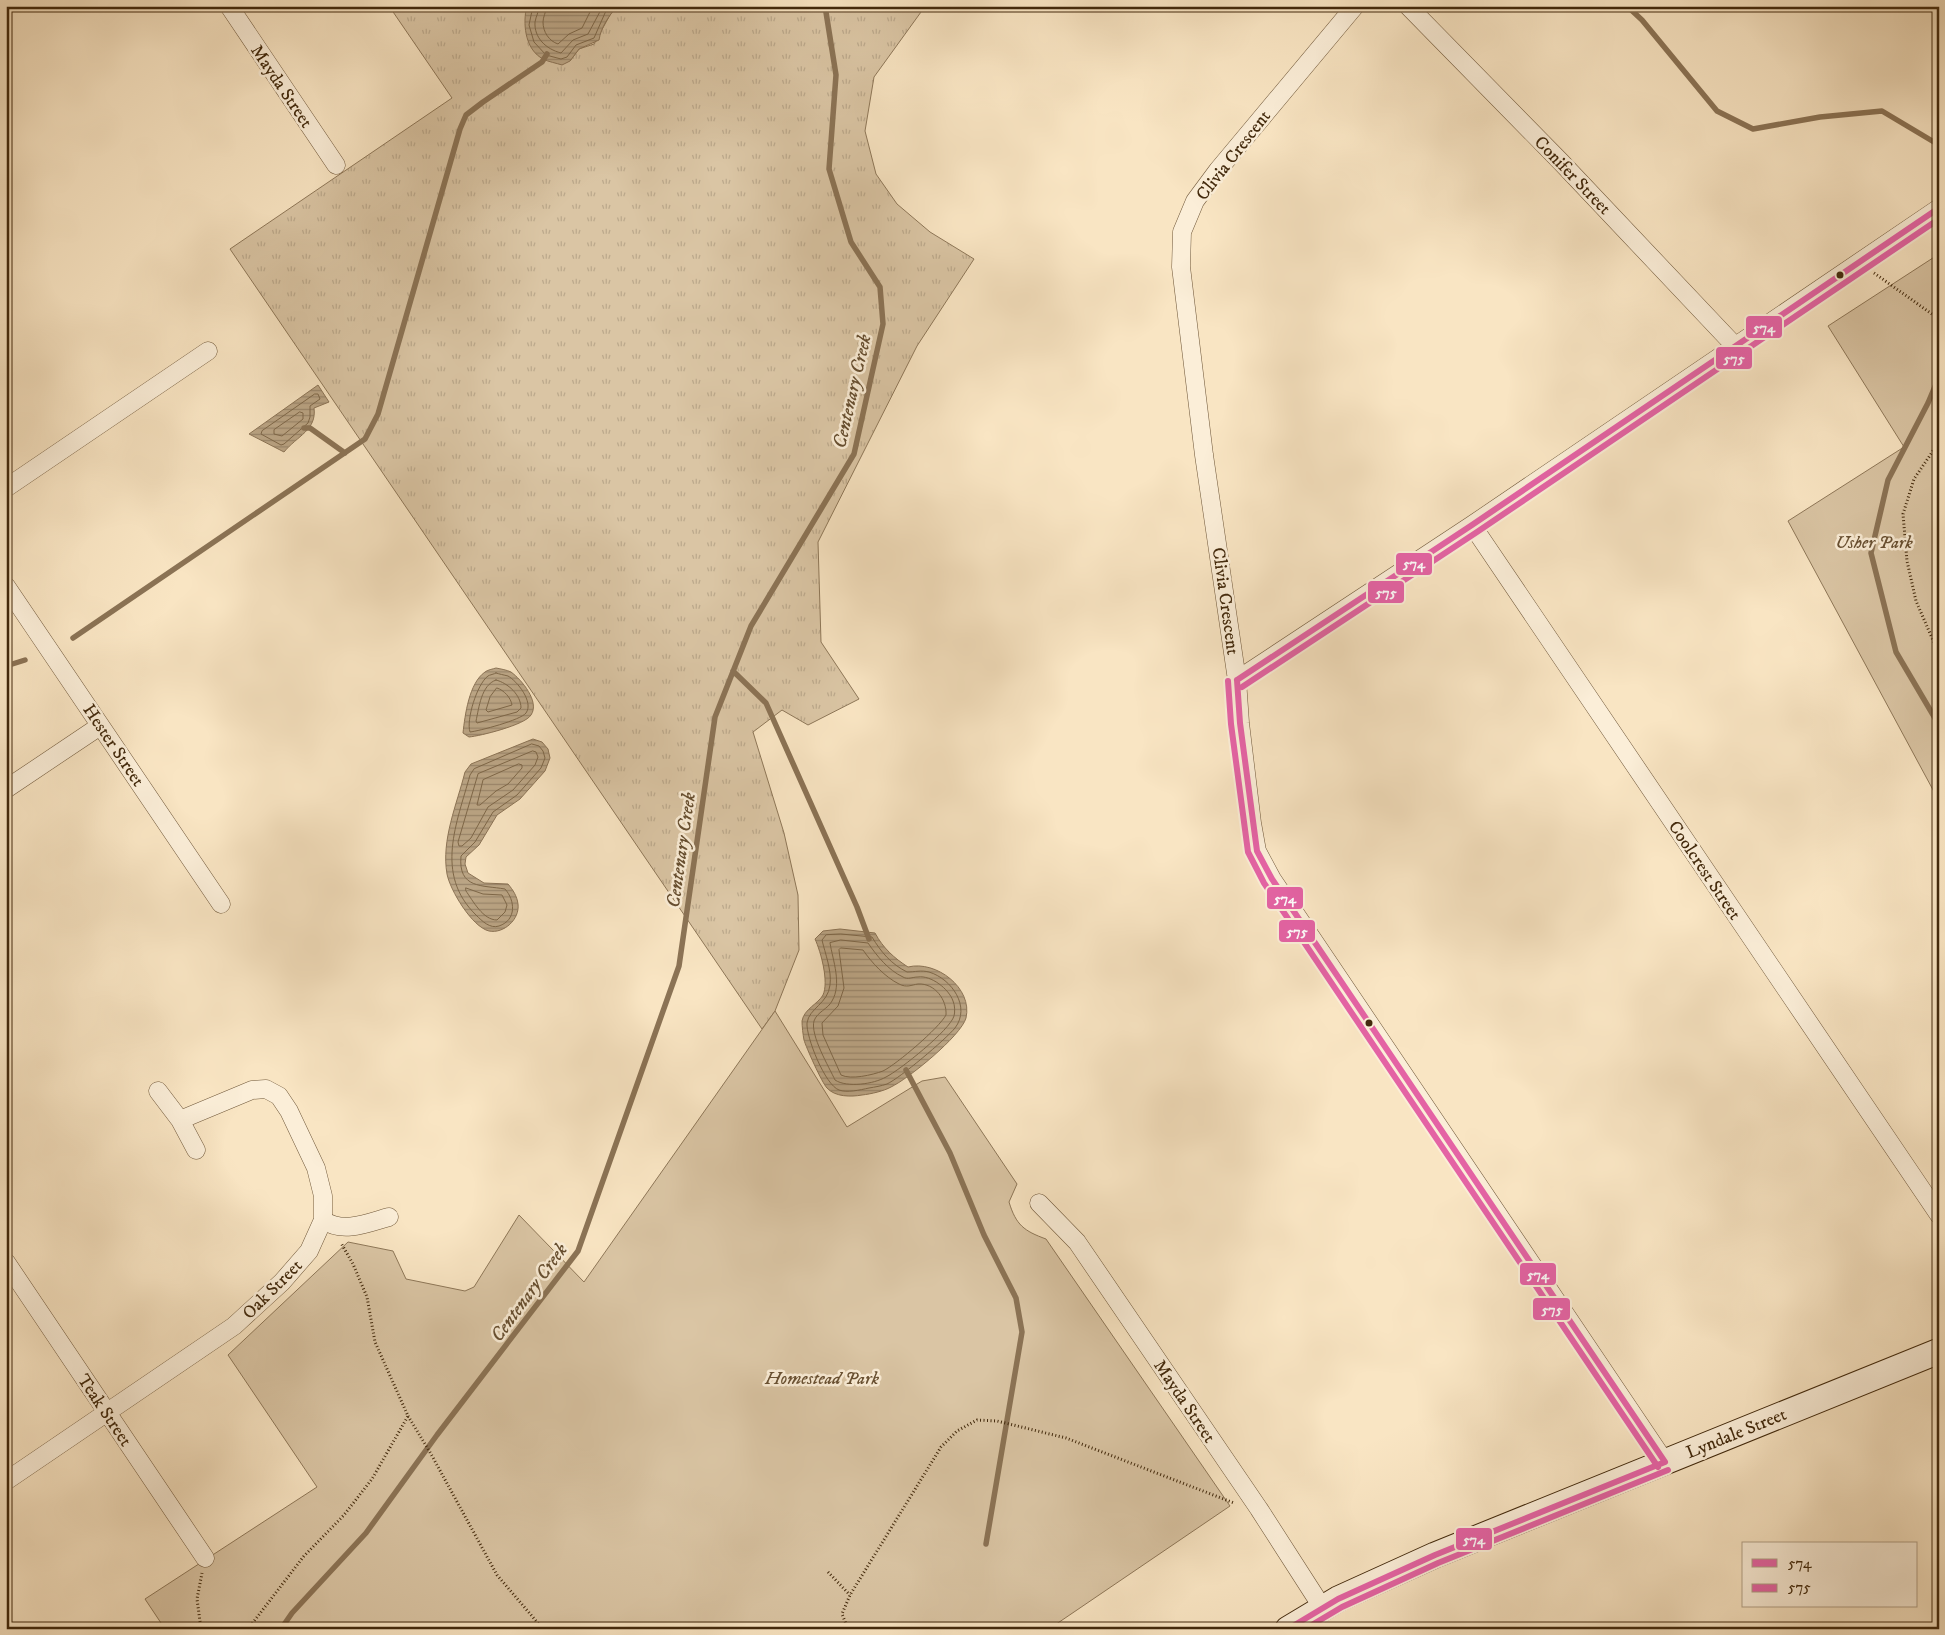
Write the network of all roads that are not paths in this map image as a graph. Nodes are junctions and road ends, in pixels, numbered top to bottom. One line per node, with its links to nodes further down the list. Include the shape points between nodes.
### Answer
1 (229, 6): 4 (street, Mayda Street)
2 (1355, 6): 11 (street, Clivia Crescent, via 1218,170 1195,201 1182,232 1181,267 1204,455)
3 (1408, 6): 6 (street, Conifer Street)
4 (336, 165)
5 (1939, 208): 6 (street)
6 (1736, 346): 9 (street)
7 (208, 351): 8 (street)
8 (6, 488)
9 (1472, 525): 11 (street); 19 (street, Coolcrest Street)
10 (6, 586): 12 (street, Hester Street)
11 (1237, 680): 25 (street, Clivia Crescent, via 1257,851 1272,879)
12 (100, 726): 13 (street); 14 (street, Hester Street)
13 (6, 789)
14 (221, 904)
15 (158, 1091): 16 (street)
16 (180, 1120): 17 (street); 21 (street, Oak Street, via 252,1090 266,1089 279,1096 290,1111 316,1168)
17 (196, 1150)
18 (1039, 1203): 28 (street, Mayda Street, via 1077,1242)
19 (1939, 1215)
20 (390, 1217): 21 (street, via 354,1227)
21 (327, 1222): 24 (street, Oak Street, via 309,1251 282,1282 234,1326)
22 (6, 1262): 24 (street, Teak Street)
23 (1939, 1351): 25 (street, Lyndale Street)
24 (107, 1412): 26 (street, Oak Street); 27 (street, Teak Street)
25 (1665, 1462): 28 (street, Lyndale Street, via 1435,1555)
26 (6, 1480)
27 (205, 1558)
28 (1322, 1607): 29 (street, Lyndale Street)
29 (1288, 1629)

